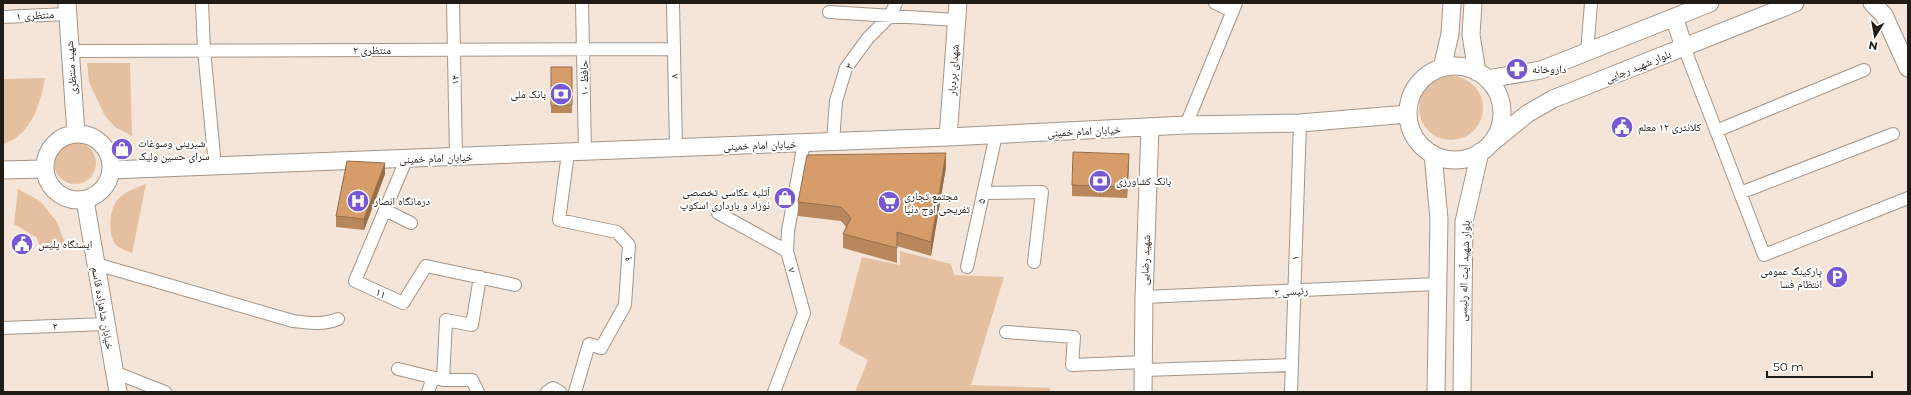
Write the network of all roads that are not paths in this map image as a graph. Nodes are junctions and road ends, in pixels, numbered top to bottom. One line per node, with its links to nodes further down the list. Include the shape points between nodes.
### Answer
1 (202, 3): 23 (street)
2 (453, 3): 24 (street, ۱۲)
3 (582, 3): 25 (street, حافظ ۱۰)
4 (673, 3): 22 (street, ۸)
5 (896, 3): 17 (street, ۳)
6 (1215, 3): 13 (street)
7 (1452, 3): 28 (main road, via 1450,34)
8 (1473, 3): 31 (main road, via 1471,35)
9 (1591, 3): 27 (street)
10 (1710, 3): 19 (main road)
11 (1795, 3): 21 (main road, بلوار شهید رجایی)
12 (1872, 3): 20 (main road)
13 (1234, 7): 34 (street)
14 (67, 8): 18 (street, منتظری ۱); 26 (main road, شهید منتظری)
15 (957, 11): 17 (street); 40 (main road, شهدای بردبار)
16 (829, 12): 17 (street)
17 (890, 16): 41 (street, ۳, via 868,38 846,68 836,101)
18 (3, 17)
19 (1674, 17): 21 (main road); 27 (main road)
20 (1901, 32): 29 (main road)
21 (1684, 47): 36 (street); 44 (main road, بلوار شهید رجایی, via 1553,99 1527,114)
22 (674, 49): 25 (street, منتظری ۲); 43 (street, ۸)
23 (204, 50): 24 (street, منتظری ۲); 26 (street, منتظری ۲); 50 (street)
24 (454, 50): 25 (street, منتظری ۲); 48 (street, ۱۲)
25 (583, 50): 45 (street, حافظ ۱۰)
26 (70, 51): 37 (main road, شهید منتظری)
27 (1587, 52): 31 (main road, via 1541,70)
28 (1442, 68): 31 (main road, via 1466,67); 32 (main road, via 1430,73 1421,81 1414,91)
29 (1908, 68)
30 (1864, 70): 36 (street)
31 (1482, 75): 44 (main road, via 1495,88 1502,111 1501,124)
32 (1408, 114): 33 (main road, خیابان امام خمینی); 47 (main road, via 1415,137)
33 (1300, 123): 34 (main road, خیابان امام خمینی); 68 (street, ۱)
34 (1186, 125): 35 (main road, خیابان امام خمینی)
35 (1150, 128): 39 (main road, خیابان امام خمینی); 69 (main road, شهید رضایی)
36 (1716, 131): 55 (street)
37 (76, 134): 51 (main road, via 61,138 52,144 47,153); 53 (main road, via 91,136 100,142 107,150)
38 (1893, 134): 55 (street)
39 (996, 135): 40 (main road, خیابان امام خمینی); 54 (street, ۵)
40 (948, 137): 41 (main road, خیابان امام خمینی)
41 (833, 142): 42 (main road, خیابان امام خمینی)
42 (804, 143): 43 (main road, خیابان امام خمینی); 61 (street, ۷, via 788,231)
43 (676, 148): 45 (main road, خیابان امام خمینی)
44 (1485, 149): 47 (main road, via 1469,157 1457,159); 90 (main road, بلوار شهید آیت اله رئیسی, via 1464,222)
45 (585, 152): 46 (main road, خیابان امام خمینی)
46 (568, 153): 48 (main road, خیابان امام خمینی); 85 (street, ۹, via 559,220 617,232 629,244 625,305 601,348 589,344)
47 (1433, 154): 66 (main road, via 1439,219)
48 (456, 158): 49 (main road, خیابان امام خمینی)
49 (406, 160): 50 (main road, خیابان امام خمینی); 58 (street, ۱۱)
50 (215, 166): 53 (main road, خیابان امام خمینی)
51 (44, 169): 52 (main road); 57 (main road, via 48,184 55,192 69,199)
52 (3, 170)
53 (112, 170): 57 (main road, via 103,189)
54 (983, 193): 62 (street, via 1042,192); 64 (street, ۵)
55 (1740, 193): 56 (street, via 1764,255)
56 (1908, 198)
57 (85, 200): 63 (main road, خیابان شاهزاده قاسم)
58 (385, 210): 60 (street); 65 (street, ۱۱, via 355,281 403,304 426,266)
59 (718, 213): 61 (street)
60 (411, 223)
61 (787, 251): 86 (street, ۷, via 804,313)
62 (1034, 262)
63 (96, 264): 70 (street, via 293,322 311,324); 71 (main road, خیابان شاهزاده قاسم)
64 (967, 267)
65 (480, 278): 67 (street, ۱۱); 78 (street, via 472,325 446,320)
66 (1438, 284): 68 (street, رئیسی ۲); 89 (main road)
67 (515, 285)
68 (1294, 291): 69 (street, رئیسی ۲); 74 (street, ۱)
69 (1144, 297): 75 (main road, شهید رضایی)
70 (338, 319)
71 (106, 324): 72 (street, ۲); 77 (main road, خیابان شاهزاده قاسم)
72 (3, 328)
73 (1006, 332): 75 (street, via 1074,337 1072,365)
74 (1292, 365): 75 (street); 88 (street, ۱)
75 (1144, 366): 87 (main road, شهید رضایی)
76 (398, 369): 78 (street)
77 (114, 372): 79 (main road, خیابان شاهزاده قاسم); 80 (street)
78 (438, 379): 81 (street); 82 (street, via 472,380)
79 (118, 392)
80 (165, 392)
81 (428, 392)
82 (478, 392)
83 (547, 392): 84 (street, via 552,388)
84 (560, 392)
85 (575, 392)
86 (774, 392)
87 (1144, 392)
88 (1291, 392)
89 (1436, 392)
90 (1462, 392)

